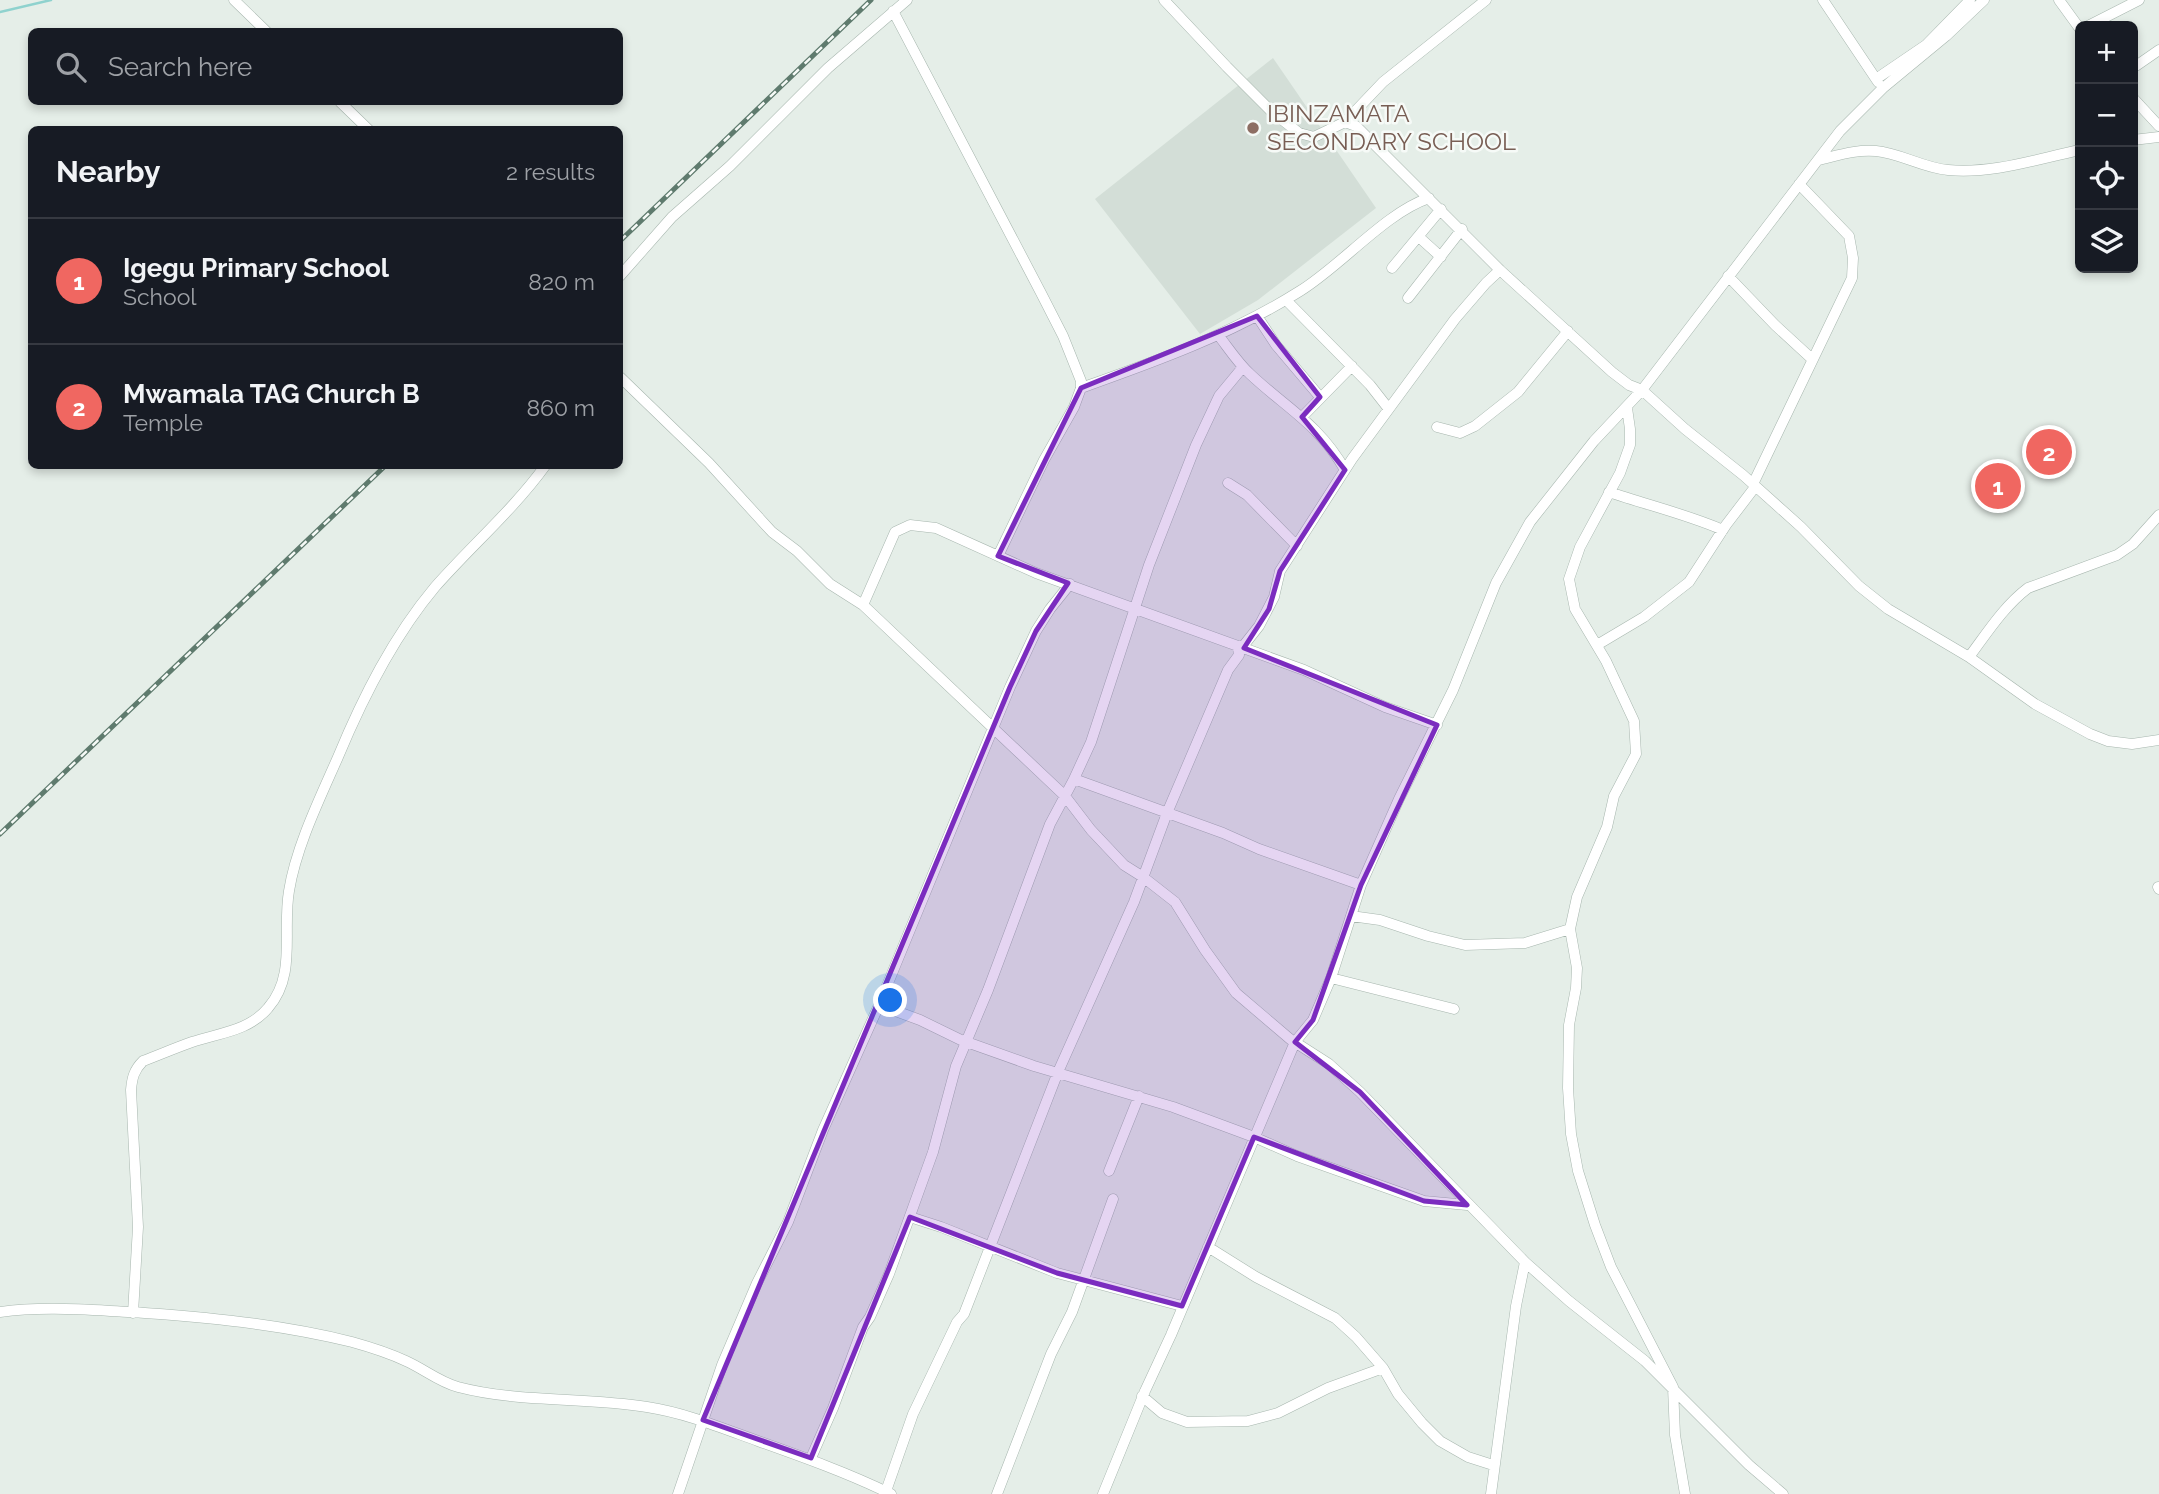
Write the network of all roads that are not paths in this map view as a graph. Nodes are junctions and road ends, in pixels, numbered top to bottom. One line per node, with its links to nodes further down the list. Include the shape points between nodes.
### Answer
1 (234, 0): 15 (street)
2 (906, 0): 11 (street)
3 (1164, 0): 21 (street, via 1298,133 1314,137)
4 (1823, 0): 12 (street)
5 (1833, 0): 12 (street)
6 (1970, 0): 18 (street, via 1926,45)
7 (1984, 0): 18 (street, via 1946,36)
8 (2059, 0): 14 (street)
9 (2139, 0): 13 (street)
10 (1478, 2): 21 (street, via 1382,82)
11 (893, 11): 36 (street, via 672,217); 47 (street, via 1063,336)
12 (1836, 19): 18 (street)
13 (2098, 21)
14 (2075, 22)
15 (263, 28)
16 (2159, 50): 17 (street)
17 (2138, 65)
18 (1879, 83): 27 (street)
19 (2138, 103): 23 (street)
20 (343, 105): 22 (street)
21 (1345, 122): 29 (street, via 1356,125)
22 (365, 126)
23 (2159, 126)
24 (2159, 137): 25 (street)
25 (2138, 140)
26 (2075, 151): 27 (street, via 1976,170 1939,169 1875,151)
27 (1818, 160): 28 (street)
28 (1799, 184): 37 (street); 43 (street, via 1846,232 1853,258 1852,278)
29 (1429, 198): 30 (street); 39 (street, via 1397,214 1327,273)
30 (1441, 209): 31 (street); 32 (street)
31 (1462, 229): 33 (street); 35 (street)
32 (1420, 237): 33 (street); 34 (street)
33 (1441, 257): 38 (street)
34 (1392, 268)
35 (1500, 270): 41 (street); 50 (street, via 1462,311)
36 (623, 273)
37 (1728, 276): 43 (street); 48 (street)
38 (1408, 298)
39 (1286, 300): 40 (street); 44 (street)
40 (1257, 316): 42 (street); 49 (street)
41 (1568, 331): 48 (street, via 1612,372); 53 (street, via 1518,392 1475,426 1460,433)
42 (1219, 336): 45 (street); 47 (street)
43 (1812, 359): 57 (street)
44 (1352, 366): 49 (street); 50 (street)
45 (1244, 367): 52 (street); 65 (street, via 1208,416)
46 (623, 380): 64 (street, via 772,532 830,584)
47 (1081, 388): 62 (street)
48 (1642, 390): 51 (street); 57 (street)
49 (1321, 397): 52 (street)
50 (1388, 408): 55 (street)
51 (1627, 408): 58 (street, via 1630,445); 69 (street, via 1586,450 1530,522 1496,583)
52 (1302, 417): 55 (street, via 1333,449)
53 (1437, 427)
54 (542, 469): 97 (street, via 435,588 368,693 298,857 289,891 286,972 279,993 261,1016 248,1024 143,1061 136,1068 131,1090 138,1227)
55 (1345, 470): 61 (street)
56 (1228, 483): 61 (street, via 1247,495)
57 (1754, 485): 60 (street); 68 (street, via 1874,599)
58 (1609, 492): 60 (street); 66 (street, via 1569,579 1575,609)
59 (2159, 514): 68 (street, via 2117,555 2017,596)
60 (1723, 530): 66 (street, via 1689,582)
61 (1297, 546): 67 (street, via 1280,571 1274,597 1259,626)
62 (998, 556): 63 (street); 64 (street, via 936,528 910,525 895,532)
63 (1070, 584): 65 (street); 70 (street, via 1036,631)
64 (863, 605): 70 (street)
65 (1136, 608): 67 (street); 72 (street)
66 (1597, 645): 78 (street, via 1634,721 1636,754 1614,796)
67 (1238, 648): 69 (street); 74 (street)
68 (1969, 657): 71 (street, via 2035,704 2090,734 2132,744)
69 (1437, 725): 76 (street)
70 (993, 729): 73 (street); 80 (street)
71 (2159, 740)
72 (1074, 779): 73 (street); 74 (street)
73 (1065, 796): 75 (street, via 1124,865); 82 (street, via 1050,824)
74 (1167, 813): 75 (street); 76 (street)
75 (1143, 877): 83 (street, via 1175,902 1236,993); 84 (street)
76 (1361, 885): 77 (street)
77 (1351, 916): 78 (street, via 1465,945 1525,943); 79 (street)
78 (1570, 929): 99 (street, via 1577,968 1569,1025 1568,1088 1578,1171 1611,1267)
79 (1331, 978): 81 (street); 83 (street, via 1313,1020)
80 (879, 1005): 82 (street); 101 (street, via 788,1222 743,1314)
81 (1454, 1009)
82 (968, 1042): 84 (street); 90 (street, via 956,1066 933,1152)
83 (1295, 1042): 86 (street); 89 (street, via 1360,1092)
84 (1058, 1072): 85 (street); 92 (street)
85 (1139, 1096): 86 (street); 87 (street)
86 (1254, 1137): 89 (street, via 1424,1201); 91 (street)
87 (1109, 1171)
88 (1112, 1199): 94 (street)
89 (1467, 1205): 93 (street)
90 (909, 1217): 92 (street); 102 (street)
91 (1208, 1247): 95 (street); 98 (street, via 1335,1318)
92 (991, 1248): 94 (street); 104 (street, via 964,1314 913,1414)
93 (1525, 1262): 99 (street); 103 (street)
94 (1082, 1281): 95 (street); 106 (street)
95 (1182, 1306): 100 (street)
96 (0, 1312): 97 (street)
97 (133, 1312): 101 (street, via 235,1322 353,1342 407,1361 458,1387 649,1407)
98 (1383, 1368): 100 (street, via 1278,1413 1248,1421 1187,1422 1162,1413); 103 (street, via 1398,1394 1440,1441)
99 (1673, 1387): 109 (street, via 1676,1446); 110 (street)
100 (1142, 1396): 107 (street)
101 (703, 1420): 102 (street); 105 (street)
102 (811, 1458): 104 (street)
103 (1493, 1465): 108 (street)
104 (888, 1493)
105 (678, 1494)
106 (997, 1494)
107 (1104, 1494)
108 (1491, 1494)
109 (1685, 1494)
110 (1783, 1494)

